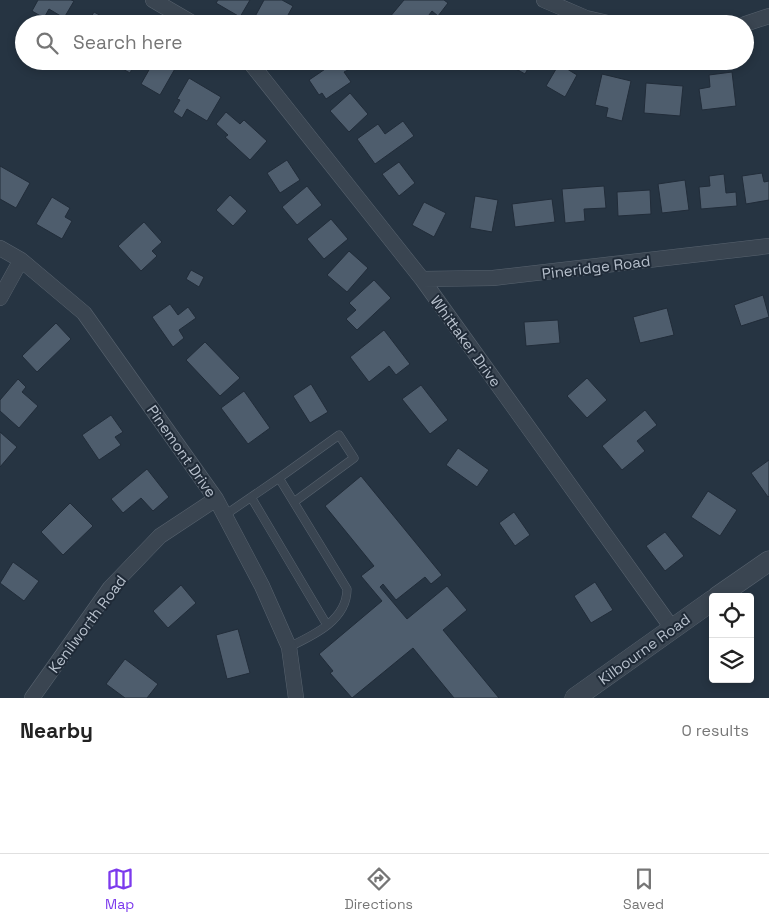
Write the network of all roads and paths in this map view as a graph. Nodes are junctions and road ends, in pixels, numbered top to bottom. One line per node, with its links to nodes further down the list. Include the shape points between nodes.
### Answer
1 (154, 0): 3 (street)
2 (544, 0): 4 (street)
3 (179, 15)
4 (579, 15)
5 (769, 16): 6 (street)
6 (754, 21)
7 (256, 70): 11 (street, Whittaker Drive)
8 (769, 246): 11 (street, Pineridge Road, via 493,278)
9 (0, 248): 10 (street, Pinemont Drive)
10 (21, 260): 12 (street); 15 (street, Pinemont Drive, via 84,313)
11 (422, 279): 22 (street, Whittaker Drive)
12 (0, 298)
13 (279, 478): 14 (lane); 16 (lane); 16 (lane, via 339,434 354,458)
14 (251, 497): 17 (lane); 21 (lane)
15 (216, 499): 17 (street, Pinemont Drive); 24 (street, Kenilworth Road, via 160,536 110,588)
16 (294, 502): 21 (lane, via 347,589 347,600 341,612)
17 (225, 515): 23 (street, Pinemont Drive)
18 (769, 561): 19 (street)
19 (723, 593)
20 (709, 603): 22 (street, Kilbourne Road)
21 (327, 625): 23 (lane)
22 (672, 628): 26 (street, Kilbourne Road)
23 (289, 647): 25 (street, Pinemont Drive)
24 (32, 698)
25 (296, 698)
26 (575, 698)

